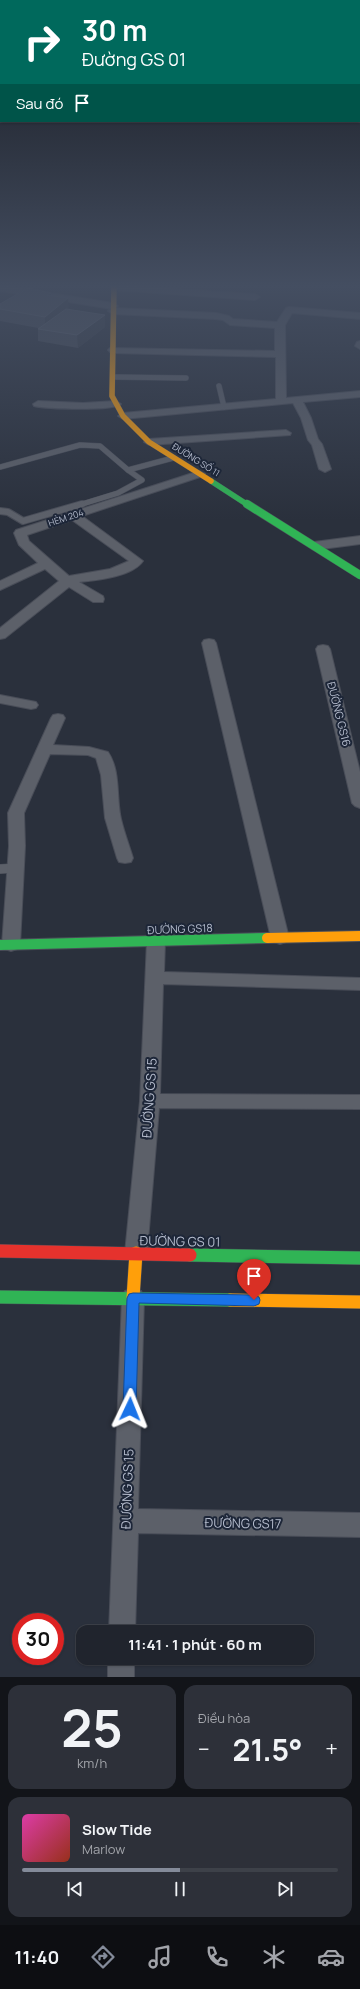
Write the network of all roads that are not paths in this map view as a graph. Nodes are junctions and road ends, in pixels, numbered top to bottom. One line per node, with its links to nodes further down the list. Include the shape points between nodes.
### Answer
1 (113, 363): 3 (main road, ĐƯỜNG SỐ 11)
2 (279, 363): 8 (street)
3 (113, 377): 4 (lane); 10 (main road, ĐƯỜNG SỐ 11, via 112,396)
4 (186, 378)
5 (219, 386): 11 (lane)
6 (360, 394): 7 (street)
7 (297, 400): 8 (street); 17 (street)
8 (281, 401): 11 (street)
9 (38, 404): 10 (street)
10 (116, 404): 12 (main road, ĐƯỜNG SỐ 11)
11 (224, 406): 12 (street)
12 (123, 416): 14 (main road, ĐƯỜNG SỐ 11)
13 (286, 434): 14 (street)
14 (149, 442): 15 (main road, ĐƯỜNG SỐ 11)
15 (173, 458): 18 (lane); 19 (main road, ĐƯỜNG SỐ 11)
16 (0, 467): 18 (lane, via 80,445 100,446)
17 (325, 469)
18 (128, 470): 20 (lane, via 142,480 118,493 23,521 8,512)
19 (199, 474): 21 (street, HẺM 204); 23 (main road, ĐƯỜNG SỐ 11)
20 (0, 511)
21 (74, 516): 24 (street, HẺM 204, via 20,533 23,542); 26 (street, via 137,561 132,567)
22 (360, 540): 23 (street)
23 (314, 546): 25 (main road, ĐƯỜNG SỐ 11)
24 (46, 564): 26 (street); 27 (street)
25 (359, 574)
26 (66, 580): 28 (street); 29 (street, via 64,585)
27 (0, 586)
28 (98, 599)
29 (0, 635)
30 (209, 642): 41 (street)
31 (323, 649): 36 (street, ĐƯỜNG GS16)
32 (0, 699): 33 (street)
33 (31, 705)
34 (58, 718): 35 (street)
35 (44, 749): 37 (street, via 89,751 103,756 109,775 113,818); 38 (street, via 16,813)
36 (360, 803)
37 (125, 858)
38 (16, 868): 39 (lane); 43 (street)
39 (0, 869)
40 (360, 936): 41 (main road, ĐƯỜNG GS18)
41 (280, 938): 42 (main road, ĐƯỜNG GS18)
42 (156, 941): 43 (main road, ĐƯỜNG GS18); 44 (street, ĐƯỜNG GS 15)
43 (5, 945)
44 (156, 978): 45 (street); 46 (street, ĐƯỜNG GS 15)
45 (360, 984)
46 (150, 1101): 47 (street); 49 (street, ĐƯỜNG GS 15)
47 (360, 1102)
48 (0, 1251): 49 (main road, ĐƯỜNG GS 01)
49 (136, 1253): 50 (main road, ĐƯỜNG GS 01); 52 (main road)
50 (360, 1258)
51 (0, 1297): 52 (main road)
52 (133, 1298): 53 (main road); 54 (street, ĐƯỜNG GS 15)
53 (360, 1302)
54 (126, 1521): 55 (street, ĐƯỜNG GS17); 56 (street, ĐƯỜNG GS 15)
55 (360, 1525)
56 (122, 1625)
57 (121, 1665): 58 (street)
58 (121, 1677)

